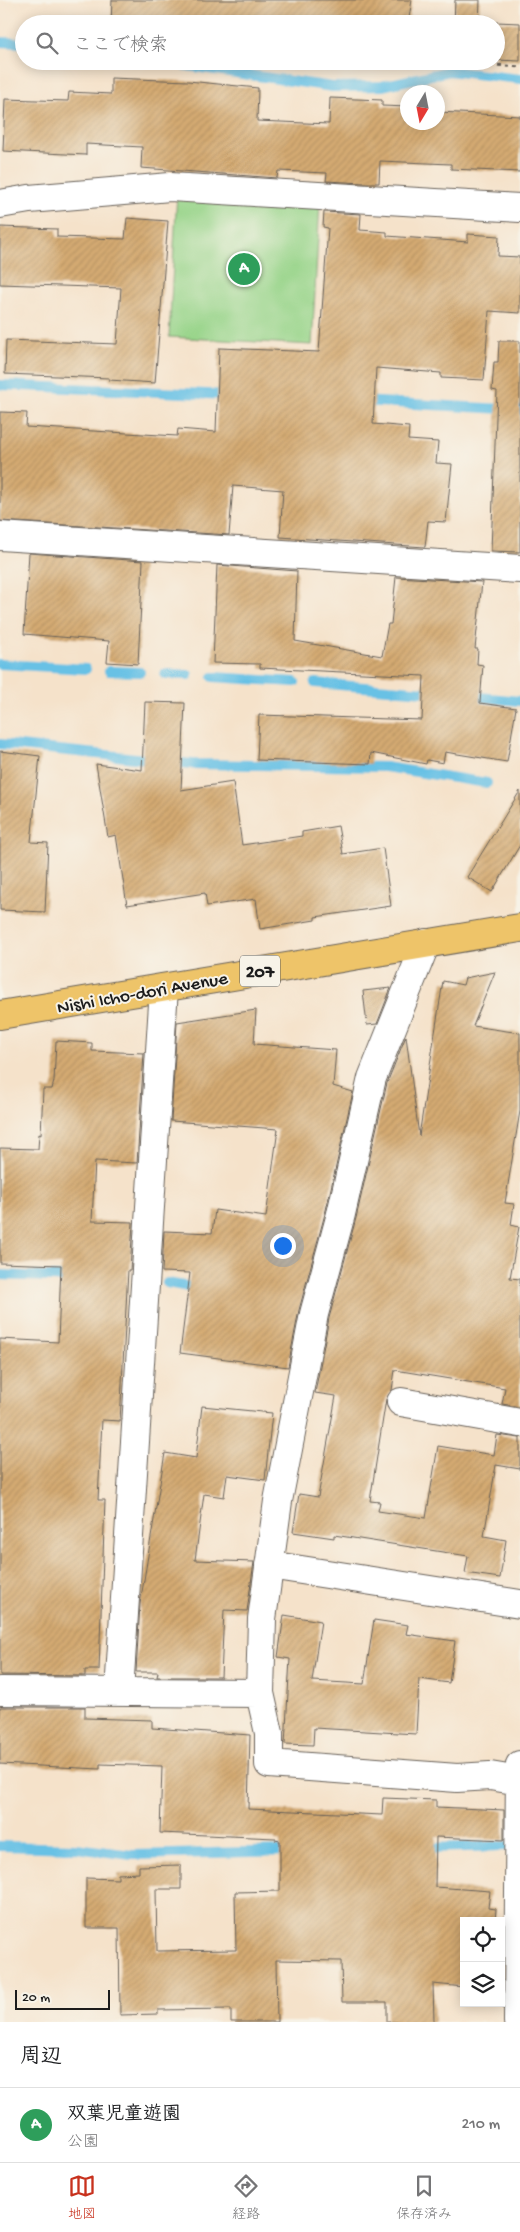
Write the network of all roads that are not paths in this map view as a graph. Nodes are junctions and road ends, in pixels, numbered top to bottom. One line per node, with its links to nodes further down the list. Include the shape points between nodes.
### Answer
1 (0, 204): 2 (street, via 170,187)
2 (520, 208)
3 (0, 536): 4 (street)
4 (520, 569)
5 (520, 928): 6 (highway, Nishi Icho-dori Avenue / 207)
6 (426, 943): 7 (highway, Nishi Icho-dori Avenue / 207); 11 (street, via 372,1078 314,1314 278,1500)
7 (164, 988): 8 (highway, Nishi Icho-dori Avenue / 207); 14 (street)
8 (0, 1015)
9 (401, 1402): 10 (street)
10 (520, 1423)
11 (269, 1566): 12 (street); 15 (street, via 262,1619)
12 (520, 1604)
13 (0, 1691): 14 (street)
14 (119, 1692): 15 (street)
15 (260, 1693): 17 (street, via 269,1733 269,1764 458,1778 490,1776)
16 (520, 1765): 17 (street)
17 (520, 1781): 18 (street)
18 (518, 2022)

